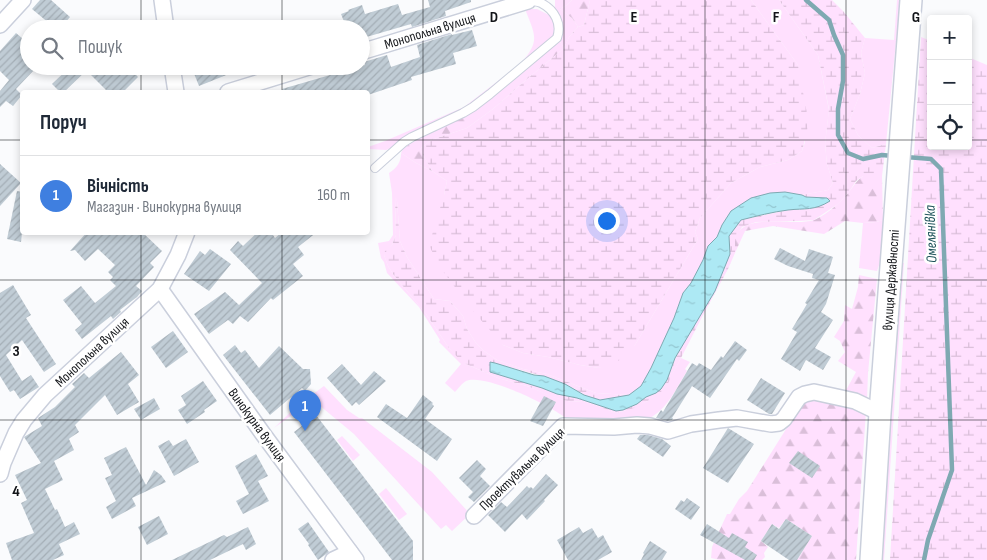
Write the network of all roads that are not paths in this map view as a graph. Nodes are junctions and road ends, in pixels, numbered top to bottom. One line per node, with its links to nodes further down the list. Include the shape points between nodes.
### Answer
1 (23, 0): 6 (street)
2 (162, 0): 5 (street)
3 (911, 0): 15 (street, вулиця Державності)
4 (528, 1): 7 (street, Монопольна вулиця); 12 (lane, via 540,2 556,16 559,25 557,38 480,102 404,142)
5 (165, 20)
6 (0, 25)
7 (370, 49)
8 (173, 75): 10 (street)
9 (283, 75): 11 (street)
10 (176, 90)
11 (234, 90)
12 (375, 168)
13 (186, 235): 14 (street, Монопольна вулиця)
14 (160, 289): 16 (street, Монопольна вулиця, via 45,395 16,433); 18 (street, Винокурна вулиця)
15 (880, 412): 17 (street, Проектувальна вулиця, via 855,401 814,392 799,397 779,424 737,418 691,424 668,431 637,425 563,426); 20 (street, вулиця Державності)
16 (0, 474)
17 (474, 516)
18 (353, 556): 19 (street)
19 (333, 560)
20 (871, 560)

